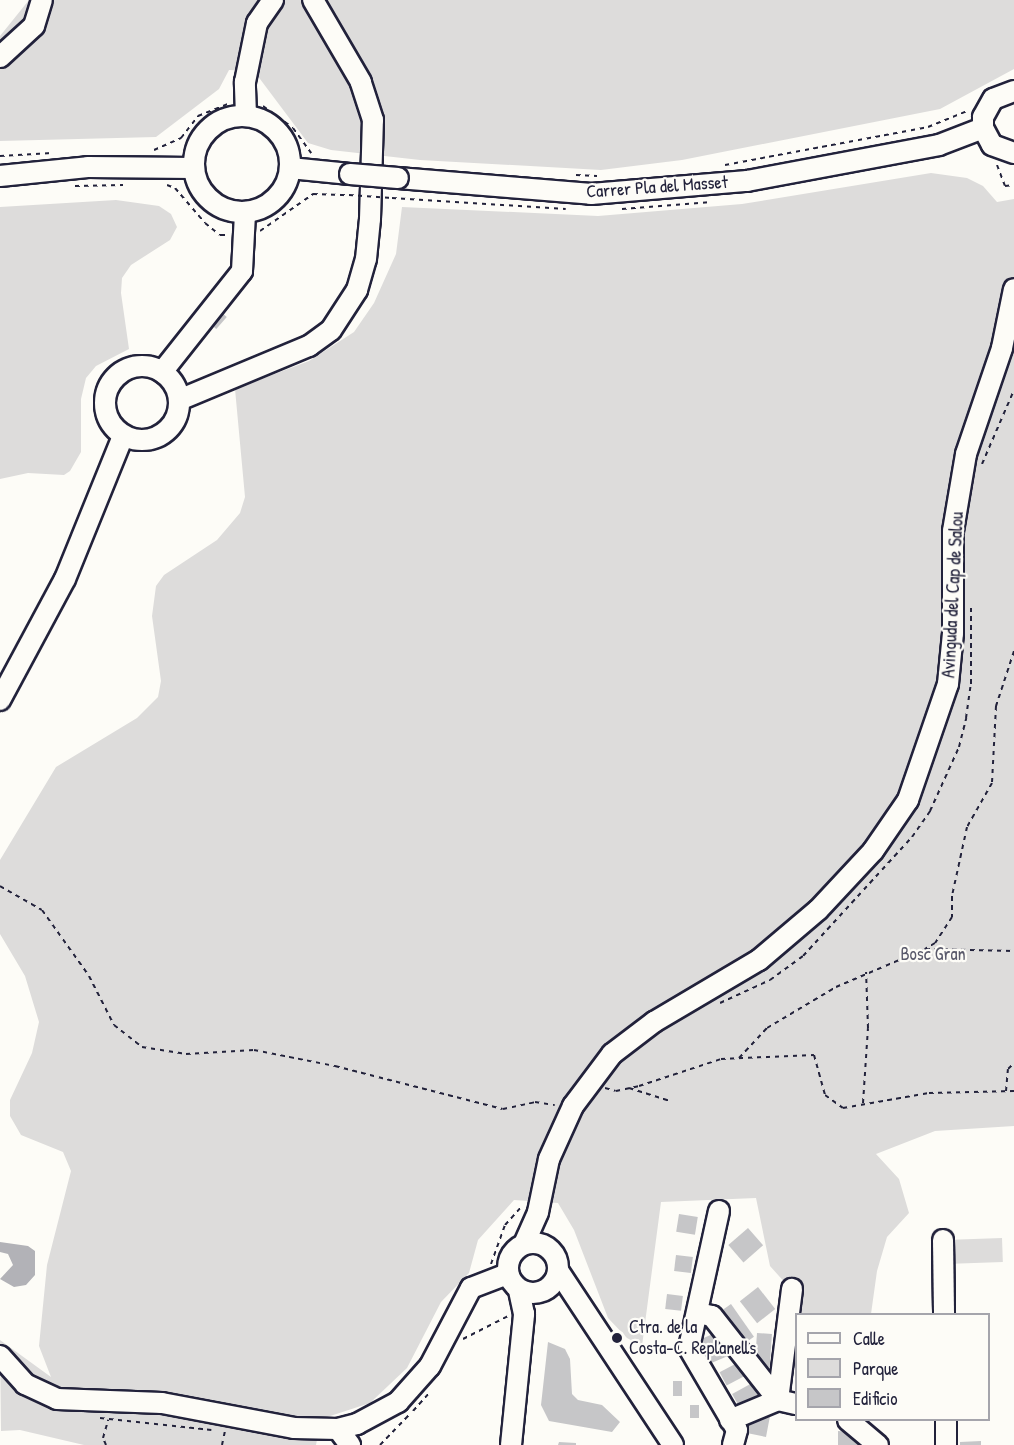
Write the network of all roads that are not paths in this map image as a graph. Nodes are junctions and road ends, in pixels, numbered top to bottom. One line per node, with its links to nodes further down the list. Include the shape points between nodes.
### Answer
1 (42, 0): 4 (street, via 34,26)
2 (273, 0): 6 (street, via 257,23 245,82)
3 (313, 0): 15 (street, via 361,82 373,120 370,219 366,259 357,290 331,330 309,346)
4 (0, 57)
5 (1014, 91): 7 (street, via 993,99 983,117)
6 (249, 108): 9 (street, via 214,124 198,143); 10 (street, via 274,127 289,153)
7 (983, 128): 8 (street, via 992,145); 10 (street, Carrer Pla del Masset, bridge, via 939,145 747,181 591,194)
8 (1014, 153)
9 (193, 168): 11 (street, via 88,167); 12 (street, via 204,195 230,211)
10 (290, 168): 12 (street, via 287,182 271,203)
11 (0, 176)
12 (245, 213): 14 (street, via 242,271)
13 (1014, 289): 18 (street, Avinguda del Cap de Salou, via 1002,348 966,454 953,531 953,633 948,684 908,800 873,851 818,910 759,960 654,1022 612,1054 603,1086 573,1106 549,1159)
14 (162, 372): 15 (street, via 174,384); 16 (street, via 133,367 110,384 105,413)
15 (179, 400): 16 (street, via 176,420 162,435 143,441)
16 (123, 436): 17 (street, via 65,579)
17 (0, 700)
18 (540, 1204): 21 (street, Avinguda del Cap de Salou); 22 (street, Avinguda del Cap de Salou)
19 (719, 1211): 26 (street)
20 (943, 1240): 27 (street)
21 (524, 1244): 22 (street, via 536,1242); 24 (street, via 513,1252)
22 (548, 1247): 23 (street, via 558,1259)
23 (559, 1272): 24 (street, via 553,1285); 28 (street)
24 (520, 1286): 28 (street, via 561,1298); 34 (street, via 481,1282 464,1297 439,1351 416,1384 377,1415); 36 (street, via 524,1314)
25 (792, 1289): 30 (street)
26 (698, 1313): 30 (street, via 712,1316); 31 (street, via 689,1348)
27 (944, 1313)
28 (584, 1315): 37 (street)
29 (0, 1356): 34 (street, via 25,1384 57,1399 162,1402 294,1428)
30 (787, 1402): 31 (street)
31 (730, 1419): 38 (street, via 736,1430)
32 (850, 1421): 39 (street)
33 (946, 1421): 40 (street)
34 (338, 1429): 35 (street)
35 (350, 1445)
36 (511, 1445)
37 (673, 1445)
38 (733, 1445)
39 (878, 1445)
40 (946, 1445)

